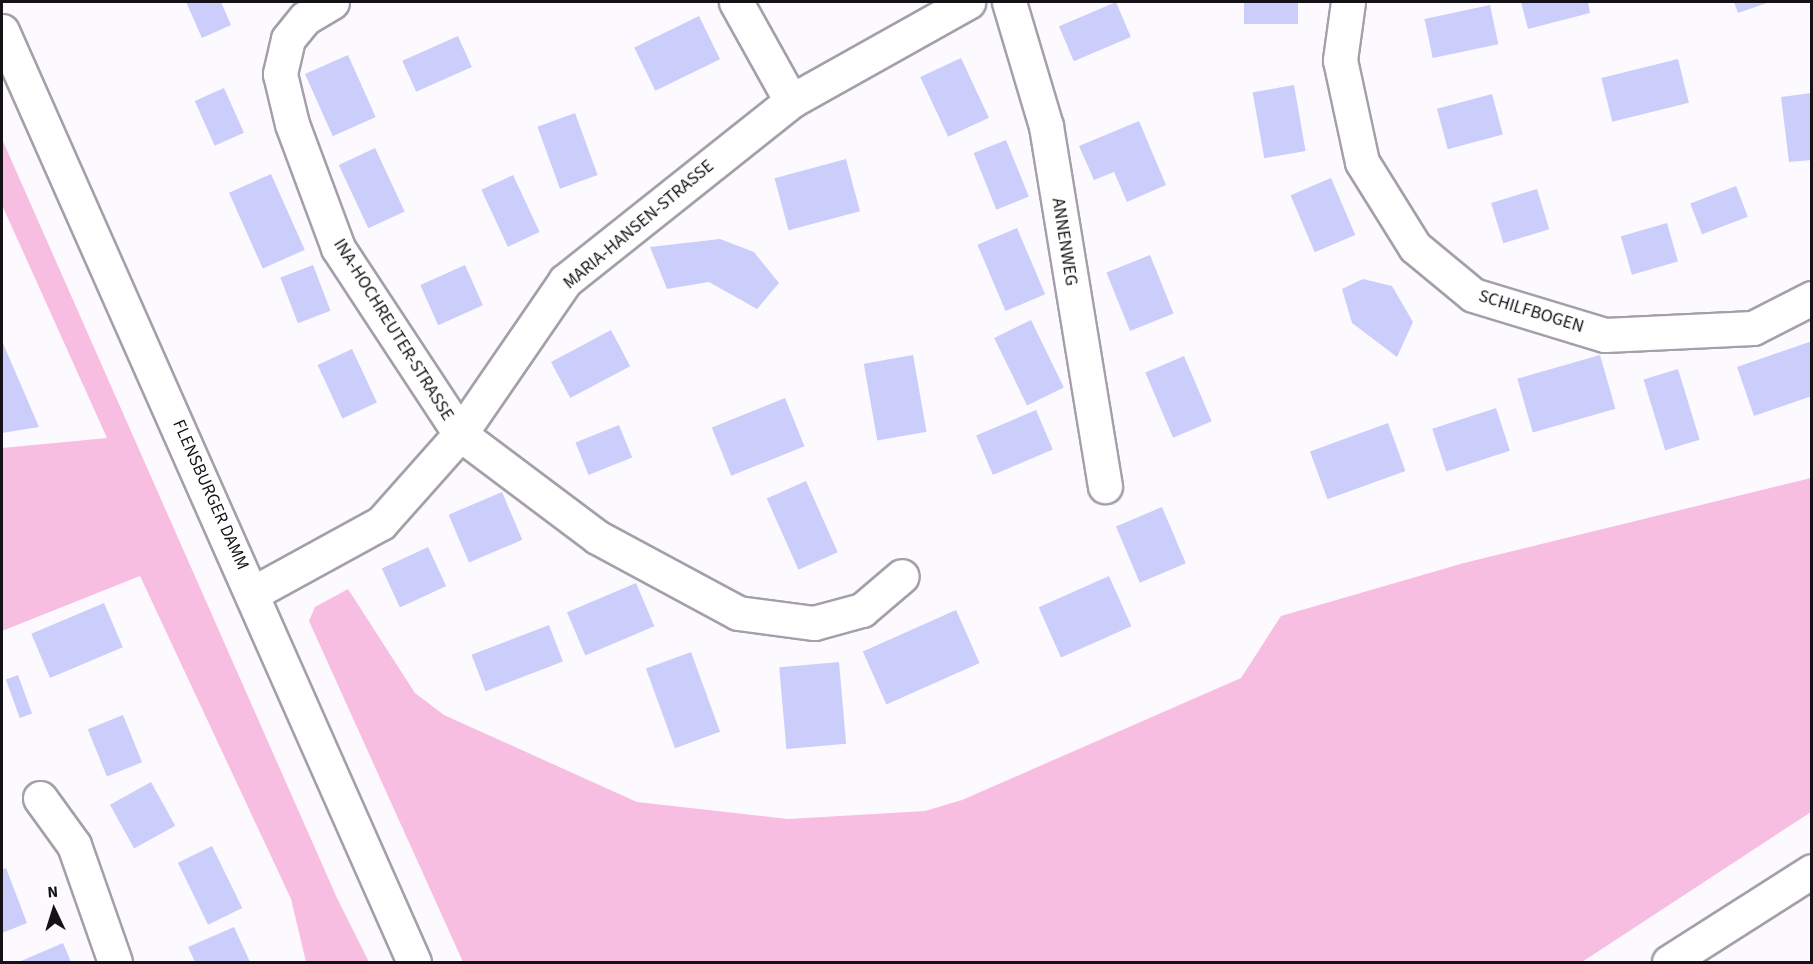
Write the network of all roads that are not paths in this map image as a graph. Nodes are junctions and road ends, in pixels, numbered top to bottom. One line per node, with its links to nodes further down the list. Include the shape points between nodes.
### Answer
1 (332, 2): 9 (street, INA-HOCHREUTER-STRASSE, via 305,18 288,39 280,74 292,124 338,249)
2 (736, 2): 7 (street)
3 (968, 2): 7 (street, MARIA-HANSEN-STRASSE)
4 (1009, 2): 10 (street, ANNENWEG, via 1047,126)
5 (1348, 2): 8 (street, SCHILFBOGEN, via 1340,60 1362,162 1415,247 1473,295 1605,335 1753,328)
6 (2, 31): 12 (street, FLENSBURGER DAMM)
7 (791, 101): 9 (street, MARIA-HANSEN-STRASSE, via 565,281)
8 (1812, 298)
9 (460, 434): 11 (street, INA-HOCHREUTER-STRASSE, via 597,537 738,613 814,623 862,610); 12 (street, MARIA-HANSEN-STRASSE, via 381,524)
10 (1105, 486)
11 (902, 576)
12 (253, 593): 16 (street, FLENSBURGER DAMM)
13 (40, 798): 15 (street, via 74,845)
14 (1812, 871): 17 (street)
15 (116, 963)
16 (414, 963)
17 (1669, 963)

